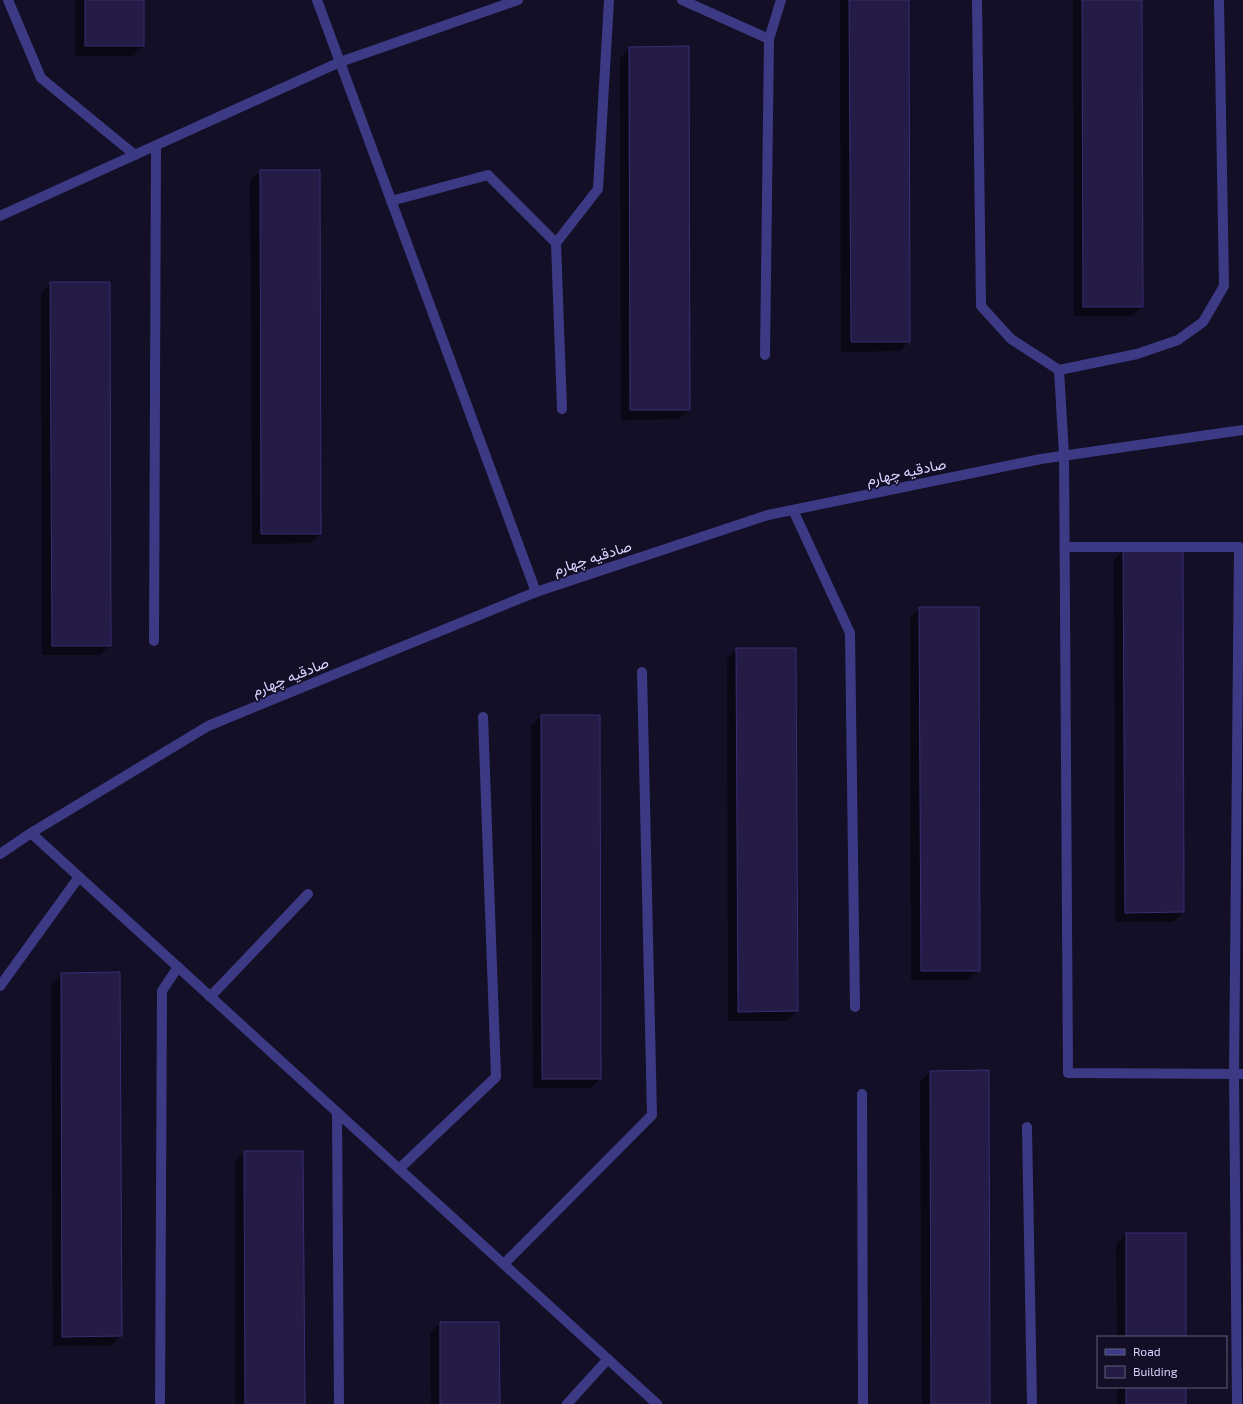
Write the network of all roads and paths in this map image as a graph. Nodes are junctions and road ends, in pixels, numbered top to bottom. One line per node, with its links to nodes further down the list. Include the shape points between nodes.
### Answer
1 (8, 0): 12 (street, via 41,78)
2 (317, 0): 10 (street)
3 (518, 0): 10 (street)
4 (609, 0): 15 (street, via 598,189)
5 (682, 0): 9 (street)
6 (781, 0): 9 (street)
7 (977, 0): 17 (street, via 981,306 1011,339)
8 (1219, 0): 17 (street, via 1224,286 1203,322 1178,340 1137,354)
9 (769, 39): 16 (street)
10 (340, 62): 11 (street); 13 (street)
11 (156, 146): 12 (street); 24 (street)
12 (134, 156): 14 (street)
13 (391, 201): 15 (street, via 488,175); 23 (street)
14 (0, 216)
15 (556, 244): 18 (street)
16 (765, 355)
17 (1059, 370): 20 (street)
18 (562, 409)
19 (1243, 430): 20 (street, صادقیه چهارم)
20 (1064, 455): 21 (street, صادقیه چهارم); 22 (street)
21 (793, 510): 23 (street, صادقیه چهارم, via 768,515); 34 (street, via 850,633)
22 (1065, 547): 35 (street, via 1068,1073); 35 (street, via 1239,547)
23 (536, 592): 27 (street, صادقیه چهارم, via 208,726)
24 (154, 641)
25 (642, 672): 40 (street, via 652,1115)
26 (483, 717): 39 (street, via 496,1077)
27 (31, 833): 28 (street, صادقیه چهارم); 29 (street)
28 (0, 854)
29 (79, 877): 31 (street); 32 (street)
30 (308, 894): 33 (street)
31 (178, 967): 33 (street); 42 (street, via 162,991)
32 (0, 986)
33 (210, 997): 37 (street)
34 (855, 1007)
35 (1239, 1074): 48 (street)
36 (862, 1094): 46 (street)
37 (337, 1112): 39 (street); 43 (street)
38 (1027, 1127): 47 (street)
39 (399, 1169): 40 (street)
40 (504, 1264): 41 (street)
41 (608, 1359): 44 (street); 45 (street)
42 (160, 1404)
43 (339, 1404)
44 (567, 1404)
45 (657, 1404)
46 (862, 1404)
47 (1032, 1404)
48 (1237, 1404)

